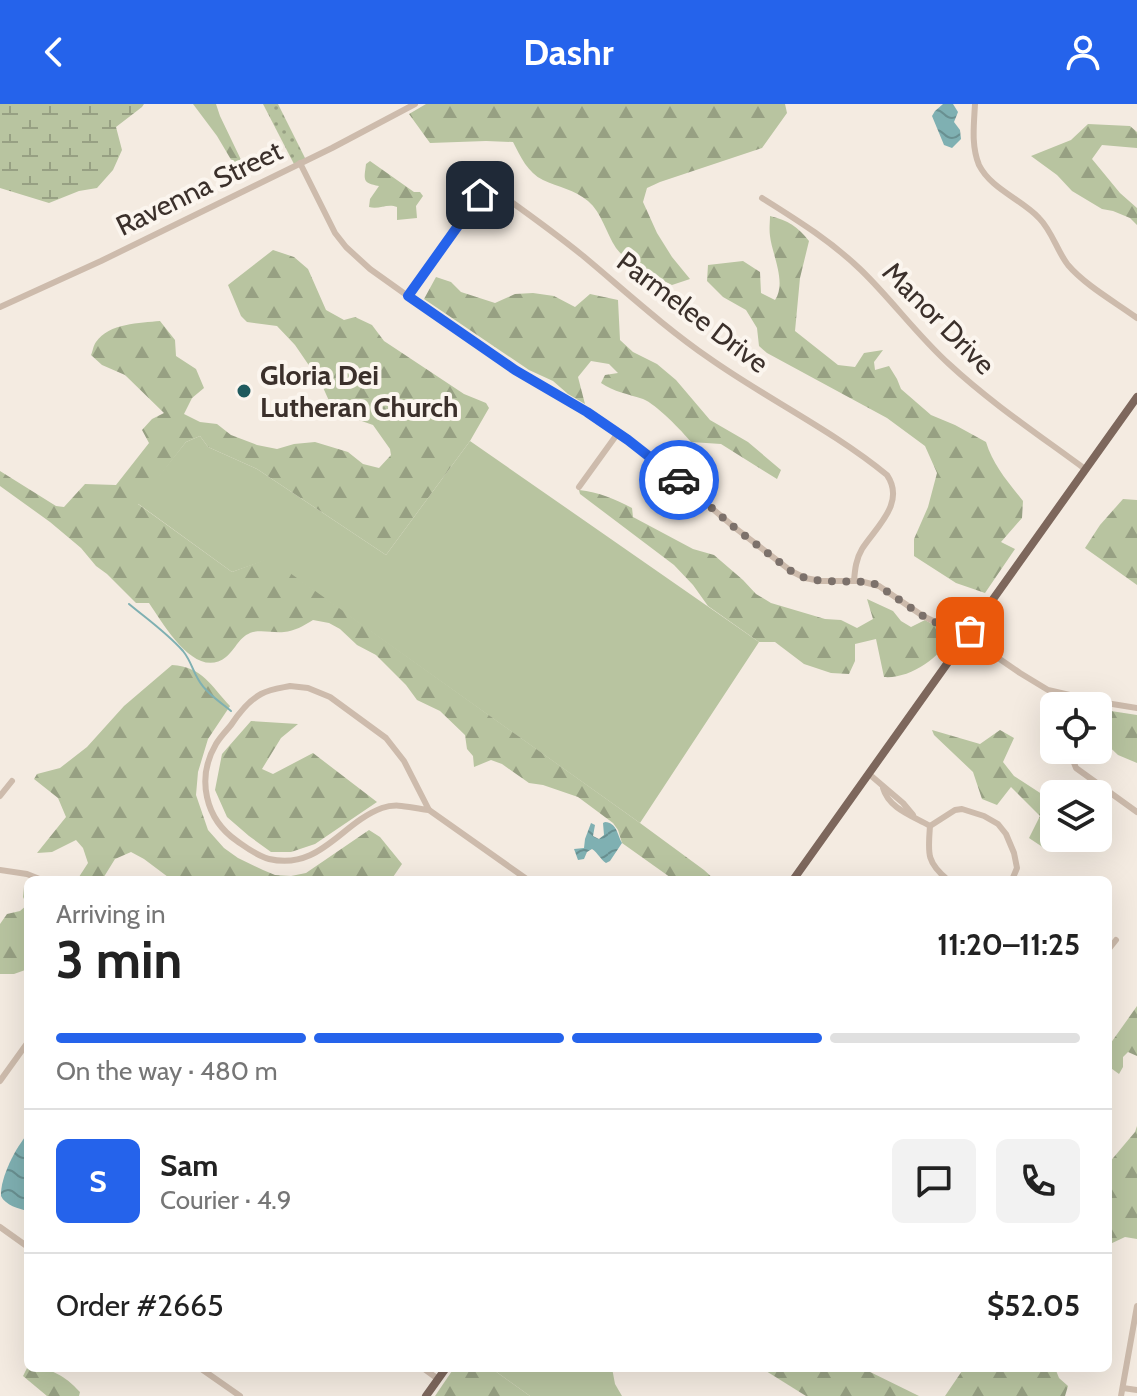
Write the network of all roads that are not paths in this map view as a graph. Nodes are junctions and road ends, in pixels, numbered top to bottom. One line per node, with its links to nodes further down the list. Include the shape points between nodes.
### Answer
1 (415, 104): 3 (street, Ravenna Street)
2 (975, 104): 7 (street, via 974,145 983,171 1041,220 1077,274)
3 (300, 163): 5 (street, via 346,247); 6 (street, Ravenna Street)
4 (762, 198): 10 (street, Manor Drive, via 844,254 951,366)
5 (408, 296): 9 (street); 12 (street, Parmelee Drive, via 480,195 499,193 683,339 887,475 893,486 892,505 857,559)
6 (0, 307)
7 (1137, 318)
8 (1137, 397): 10 (main road)
9 (618, 433): 11 (street); 12 (street, via 791,571 821,581)
10 (1085, 469): 13 (main road)
11 (579, 487)
12 (854, 581): 13 (street, via 879,586)
13 (966, 637): 14 (street); 18 (main road)
14 (1055, 692)
15 (1112, 704): 16 (street)
16 (1137, 708)
17 (1074, 764): 22 (street)
18 (869, 774): 23 (street, via 893,805); 27 (main road)
19 (12, 781): 20 (street)
20 (0, 796)
21 (429, 810): 21 (street, via 401,805 380,809 317,853 275,860 255,853 220,826 207,801 205,777 216,744 238,714 260,695 298,686 330,697 386,738); 26 (street)
22 (1137, 812)
23 (930, 826): 28 (street, via 929,859); 29 (street, via 962,809 998,824 1014,853)
24 (0, 870): 25 (street)
25 (32, 876)
26 (522, 876)
27 (796, 876)
28 (944, 876)
29 (1014, 876)
30 (1116, 940): 31 (street)
31 (1112, 945)
32 (24, 1048): 33 (street)
33 (0, 1081)
34 (0, 1227): 35 (street)
35 (24, 1244)
36 (1137, 1306): 39 (street)
37 (206, 1372): 41 (street)
38 (441, 1372): 42 (main road)
39 (1123, 1388): 40 (street); 43 (street)
40 (1137, 1390)
41 (240, 1396)
42 (426, 1396)
43 (1121, 1396)

